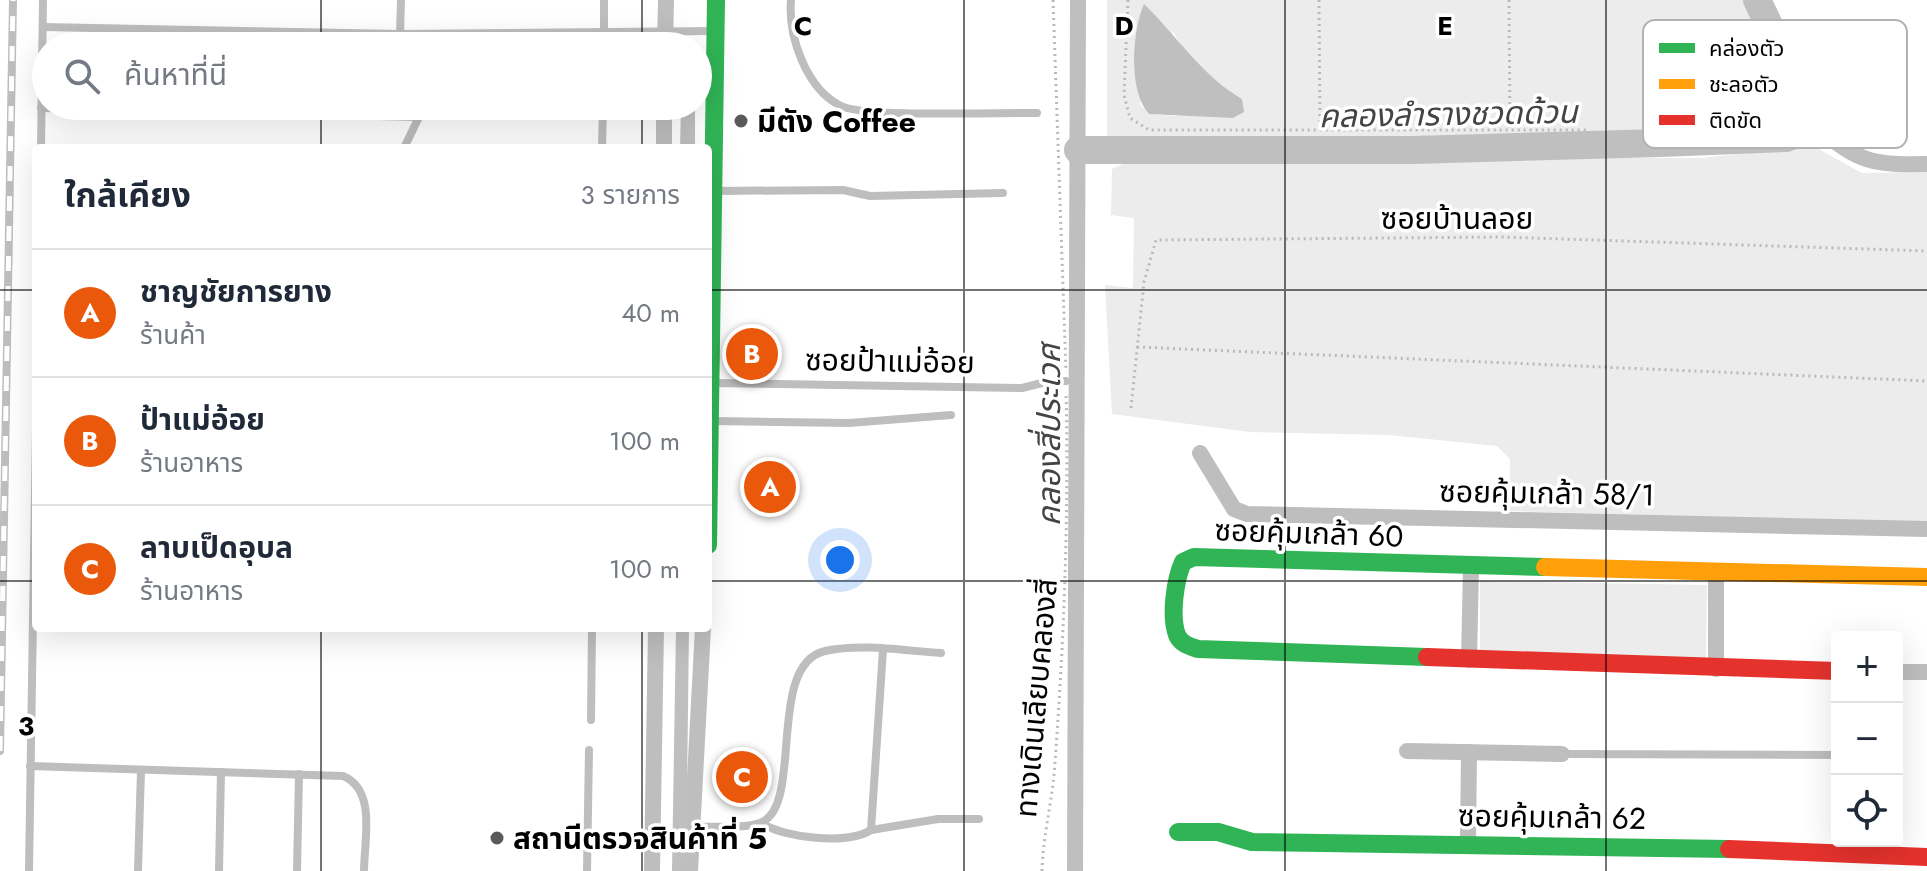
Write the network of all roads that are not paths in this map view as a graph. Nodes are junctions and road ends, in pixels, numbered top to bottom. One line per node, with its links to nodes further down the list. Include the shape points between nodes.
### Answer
1 (43, 0): 7 (lane)
2 (401, 0): 11 (lane)
3 (604, 0): 12 (lane)
4 (666, 0): 13 (street)
5 (716, 0): 8 (street)
6 (791, 0): 15 (lane, via 797,47 818,88 842,107)
7 (43, 27): 9 (lane); 10 (lane)
8 (715, 31): 14 (lane); 24 (street)
9 (43, 32)
10 (298, 32)
11 (400, 32)
12 (604, 32)
13 (665, 32)
14 (709, 32)
15 (1037, 113)
16 (41, 120): 20 (lane)
17 (418, 120): 21 (lane)
18 (603, 120): 22 (lane)
19 (664, 120): 23 (street)
20 (41, 144)
21 (406, 144)
22 (602, 144)
23 (664, 144)
24 (713, 191): 25 (lane); 26 (street)
25 (1003, 193)
26 (712, 287)
27 (1066, 381): 28 (lane, ซอยป้าแม่อ้อย, via 1022,388)
28 (712, 383)
29 (951, 415): 30 (lane, via 849,423)
30 (712, 421)
31 (1200, 453): 32 (street, ซอยคุ้มเกล้า 58/1, via 1234,509 1247,514)
32 (1927, 529)
33 (1471, 567): 34 (street, ซอยคุ้มเกล้า 60); 42 (street); 42 (street, ซอยคุ้มเกล้า 60, via 1194,557 1183,562 1176,577 1176,633 1183,644 1198,649)
34 (1716, 571): 35 (street, ซอยคุ้มเกล้า 60); 43 (street)
35 (1927, 577)
36 (33, 632): 53 (lane)
37 (592, 632): 47 (lane)
38 (656, 632): 70 (street)
39 (703, 632): 59 (street)
40 (883, 650): 41 (lane); 58 (lane, via 823,651 804,663 795,682 782,789 772,814); 60 (lane)
41 (941, 653)
42 (1469, 660): 43 (street, ซอยคุ้มเกล้า 60)
43 (1716, 669): 44 (street, ซอยคุ้มเกล้า 60)
44 (1831, 671)
45 (1903, 672): 46 (street)
46 (1927, 672)
47 (591, 720)
48 (589, 750): 69 (lane)
49 (1407, 751): 50 (street)
50 (1469, 752): 51 (street); 62 (street)
51 (1562, 754): 52 (lane)
52 (1831, 755)
53 (30, 766): 54 (lane); 64 (lane)
54 (141, 770): 55 (lane); 65 (lane)
55 (221, 772): 56 (lane); 66 (lane)
56 (299, 774): 67 (lane); 68 (lane, via 337,775 358,785 365,800)
57 (979, 819): 60 (lane, via 938,819)
58 (761, 823): 59 (lane); 60 (lane, via 779,834 860,837)
59 (691, 827): 71 (street)
60 (871, 830)
61 (1178, 832): 62 (street, ซอยคุ้มเกล้า 62, via 1218,832 1252,842)
62 (1468, 843): 63 (street, ซอยคุ้มเกล้า 62)
63 (1927, 857)
64 (29, 871)
65 (138, 871)
66 (219, 871)
67 (297, 871)
68 (364, 871)
69 (587, 871)
70 (652, 871)
71 (690, 871)

